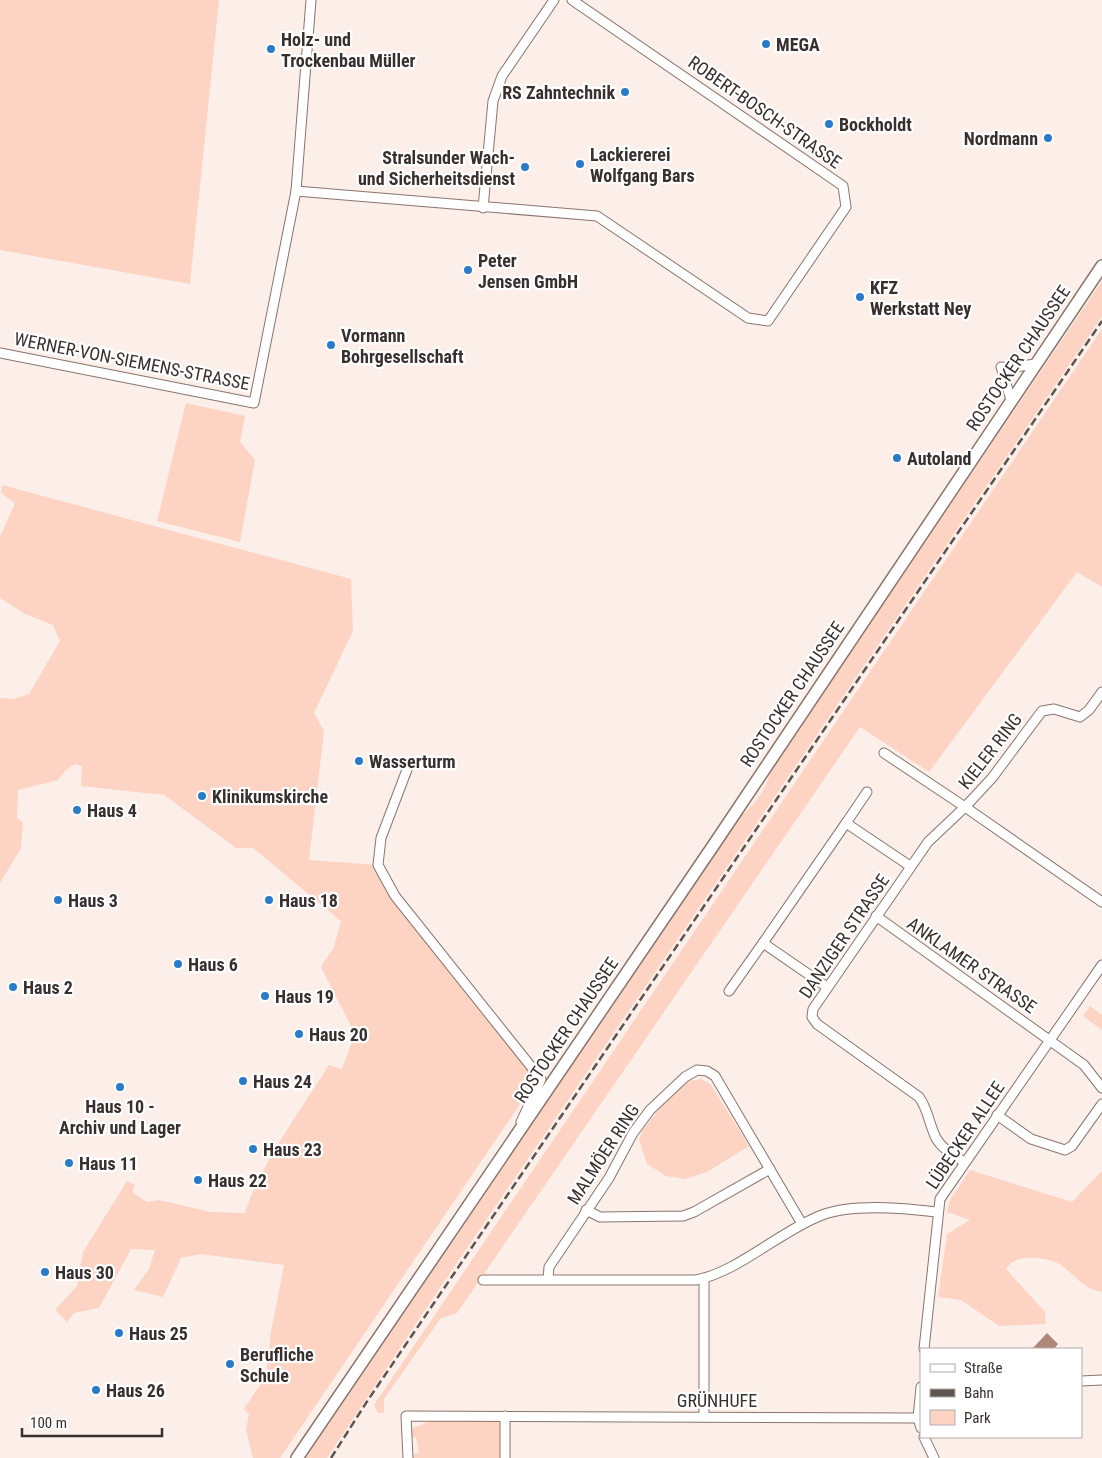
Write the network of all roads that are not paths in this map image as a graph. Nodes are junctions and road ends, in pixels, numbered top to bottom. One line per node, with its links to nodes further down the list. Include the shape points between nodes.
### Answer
1 (311, 0): 4 (street, WERNER-VON-SIEMENS-STRASSE)
2 (554, 0): 5 (street, via 496,89)
3 (572, 0): 5 (street, ROBERT-BOSCH-STRASSE, via 843,186 846,207 768,321 748,318 597,216)
4 (296, 191): 5 (street); 7 (street, WERNER-VON-SIEMENS-STRASSE, via 254,403)
5 (483, 208)
6 (1102, 266): 8 (main road, ROSTOCKER CHAUSSEE)
7 (0, 353)
8 (1035, 364): 9 (main road, ROSTOCKER CHAUSSEE); 9 (street, via 1001,367)
9 (1011, 400): 27 (main road, ROSTOCKER CHAUSSEE)
10 (1102, 692): 14 (street, KIELER RING, via 1090,710 1080,717 1054,709 1042,710 992,778)
11 (884, 753): 14 (street)
12 (408, 767): 27 (street, ROSTOCKER CHAUSSEE, via 381,838 378,865 395,896 541,1079)
13 (867, 792): 15 (street)
14 (964, 807): 16 (street, DANZIGER STRASSE, via 937,831); 17 (street, KIELER RING)
15 (846, 823): 16 (street); 19 (street)
16 (910, 866): 18 (street, DANZIGER STRASSE)
17 (1102, 902)
18 (876, 916): 21 (street, DANZIGER STRASSE); 23 (street, ANKLAMER STRASSE)
19 (763, 943): 21 (street); 22 (street)
20 (1102, 965): 23 (street, LÜBECKER ALLEE)
21 (827, 987): 28 (street, DANZIGER STRASSE, via 813,1009 812,1017 817,1024 915,1093 924,1104 937,1138)
22 (729, 991)
23 (1049, 1039): 24 (street, ANKLAMER STRASSE, via 1084,1065); 26 (street, LÜBECKER ALLEE)
24 (1102, 1088)
25 (1102, 1104): 26 (street, via 1072,1146 1065,1150 1031,1139)
26 (997, 1115): 28 (street, LÜBECKER ALLEE)
27 (511, 1142): 45 (main road, ROSTOCKER CHAUSSEE)
28 (964, 1162): 31 (street, LÜBECKER ALLEE, via 944,1190)
29 (770, 1169): 30 (street, via 683,1216 600,1217); 30 (street, MALMÖER RING, via 715,1076 697,1070 666,1092 650,1110); 32 (street, MALMÖER RING)
30 (586, 1210): 34 (street, MALMÖER RING, via 549,1267)
31 (937, 1212): 32 (street, via 845,1209); 36 (street, LÜBECKER ALLEE)
32 (802, 1224): 33 (street, via 715,1275)
33 (704, 1278): 34 (street); 41 (street)
34 (548, 1279): 35 (street)
35 (483, 1280)
36 (924, 1348)
37 (1102, 1380): 38 (street)
38 (1082, 1381)
39 (920, 1393): 42 (street)
40 (505, 1416): 41 (street, GRÜNHUFE); 46 (street, GRÜNHUFE, via 406,1416); 47 (street)
41 (704, 1416): 42 (street, GRÜNHUFE)
42 (918, 1418): 43 (street)
43 (920, 1425)
44 (924, 1438): 48 (street)
45 (297, 1458)
46 (408, 1458)
47 (505, 1458)
48 (934, 1458)

